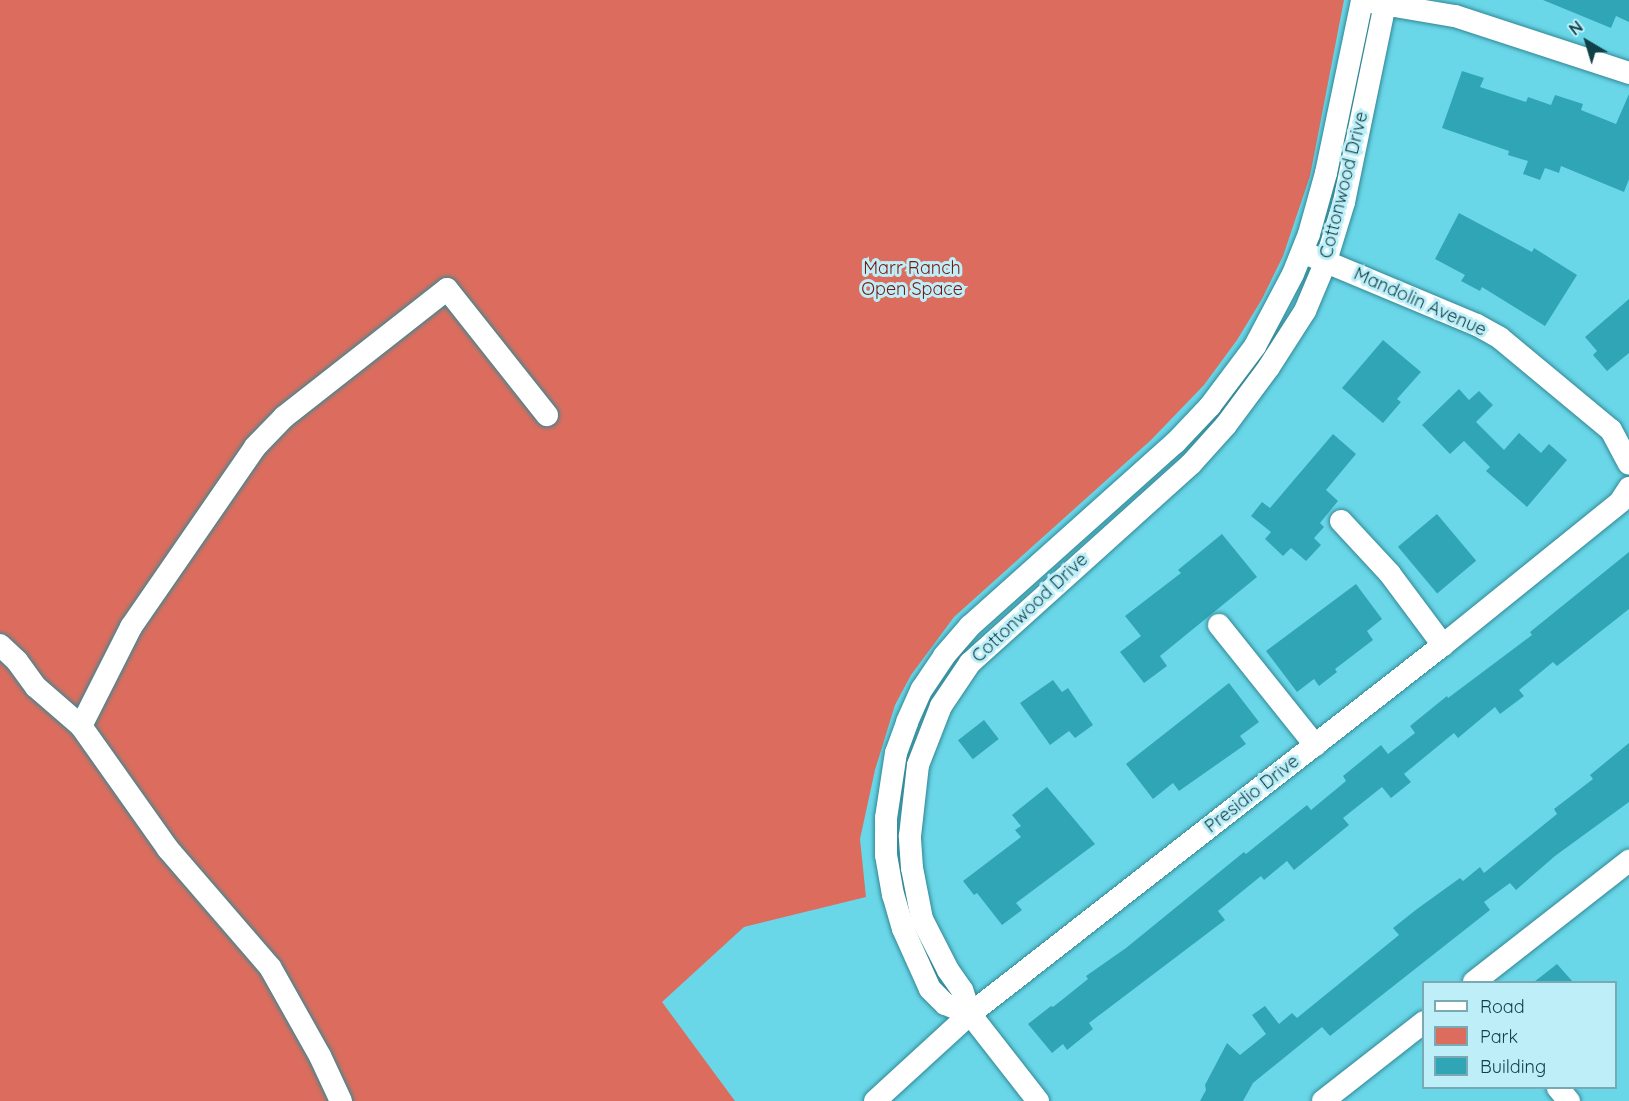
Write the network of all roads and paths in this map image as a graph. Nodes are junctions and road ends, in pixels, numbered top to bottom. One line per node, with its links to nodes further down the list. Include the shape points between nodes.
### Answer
1 (1362, 1): 2 (street); 4 (street, Cottonwood Drive, via 1326,173)
2 (1386, 2): 3 (street, via 1455,16); 5 (street, Cottonwood Drive, via 1344,202)
3 (1629, 73)
4 (1302, 253): 5 (street, Mandolin Avenue); 17 (street, Cottonwood Drive, via 1255,346 1210,406 1152,464 970,626 922,688 907,722 896,753 886,818 886,855 893,895 906,938 930,989 945,1004)
5 (1326, 261): 7 (street, Mandolin Avenue, via 1500,338 1611,430); 17 (street, Cottonwood Drive, via 1305,311 1226,425 1191,464 970,663 941,706 918,765 910,836 912,868 922,919 962,990)
6 (547, 415): 13 (street, via 447,289 284,417 255,447 131,627)
7 (1629, 464)
8 (1629, 488): 12 (street, Presidio Drive, via 1620,502)
9 (1341, 521): 12 (street, via 1390,574)
10 (1219, 625): 14 (street)
11 (0, 645): 13 (street, via 36,687)
12 (1443, 645): 14 (street, Presidio Drive)
13 (81, 726): 20 (street, via 168,849 270,968)
14 (1315, 745): 17 (street, Presidio Drive)
15 (1629, 861): 16 (street)
16 (1476, 981)
17 (970, 1014): 21 (street, Presidio Drive); 22 (street)
18 (1422, 1024): 23 (street)
19 (1559, 1089): 24 (street)
20 (341, 1101)
21 (875, 1101)
22 (1038, 1101)
23 (1323, 1101)
24 (1569, 1101)

